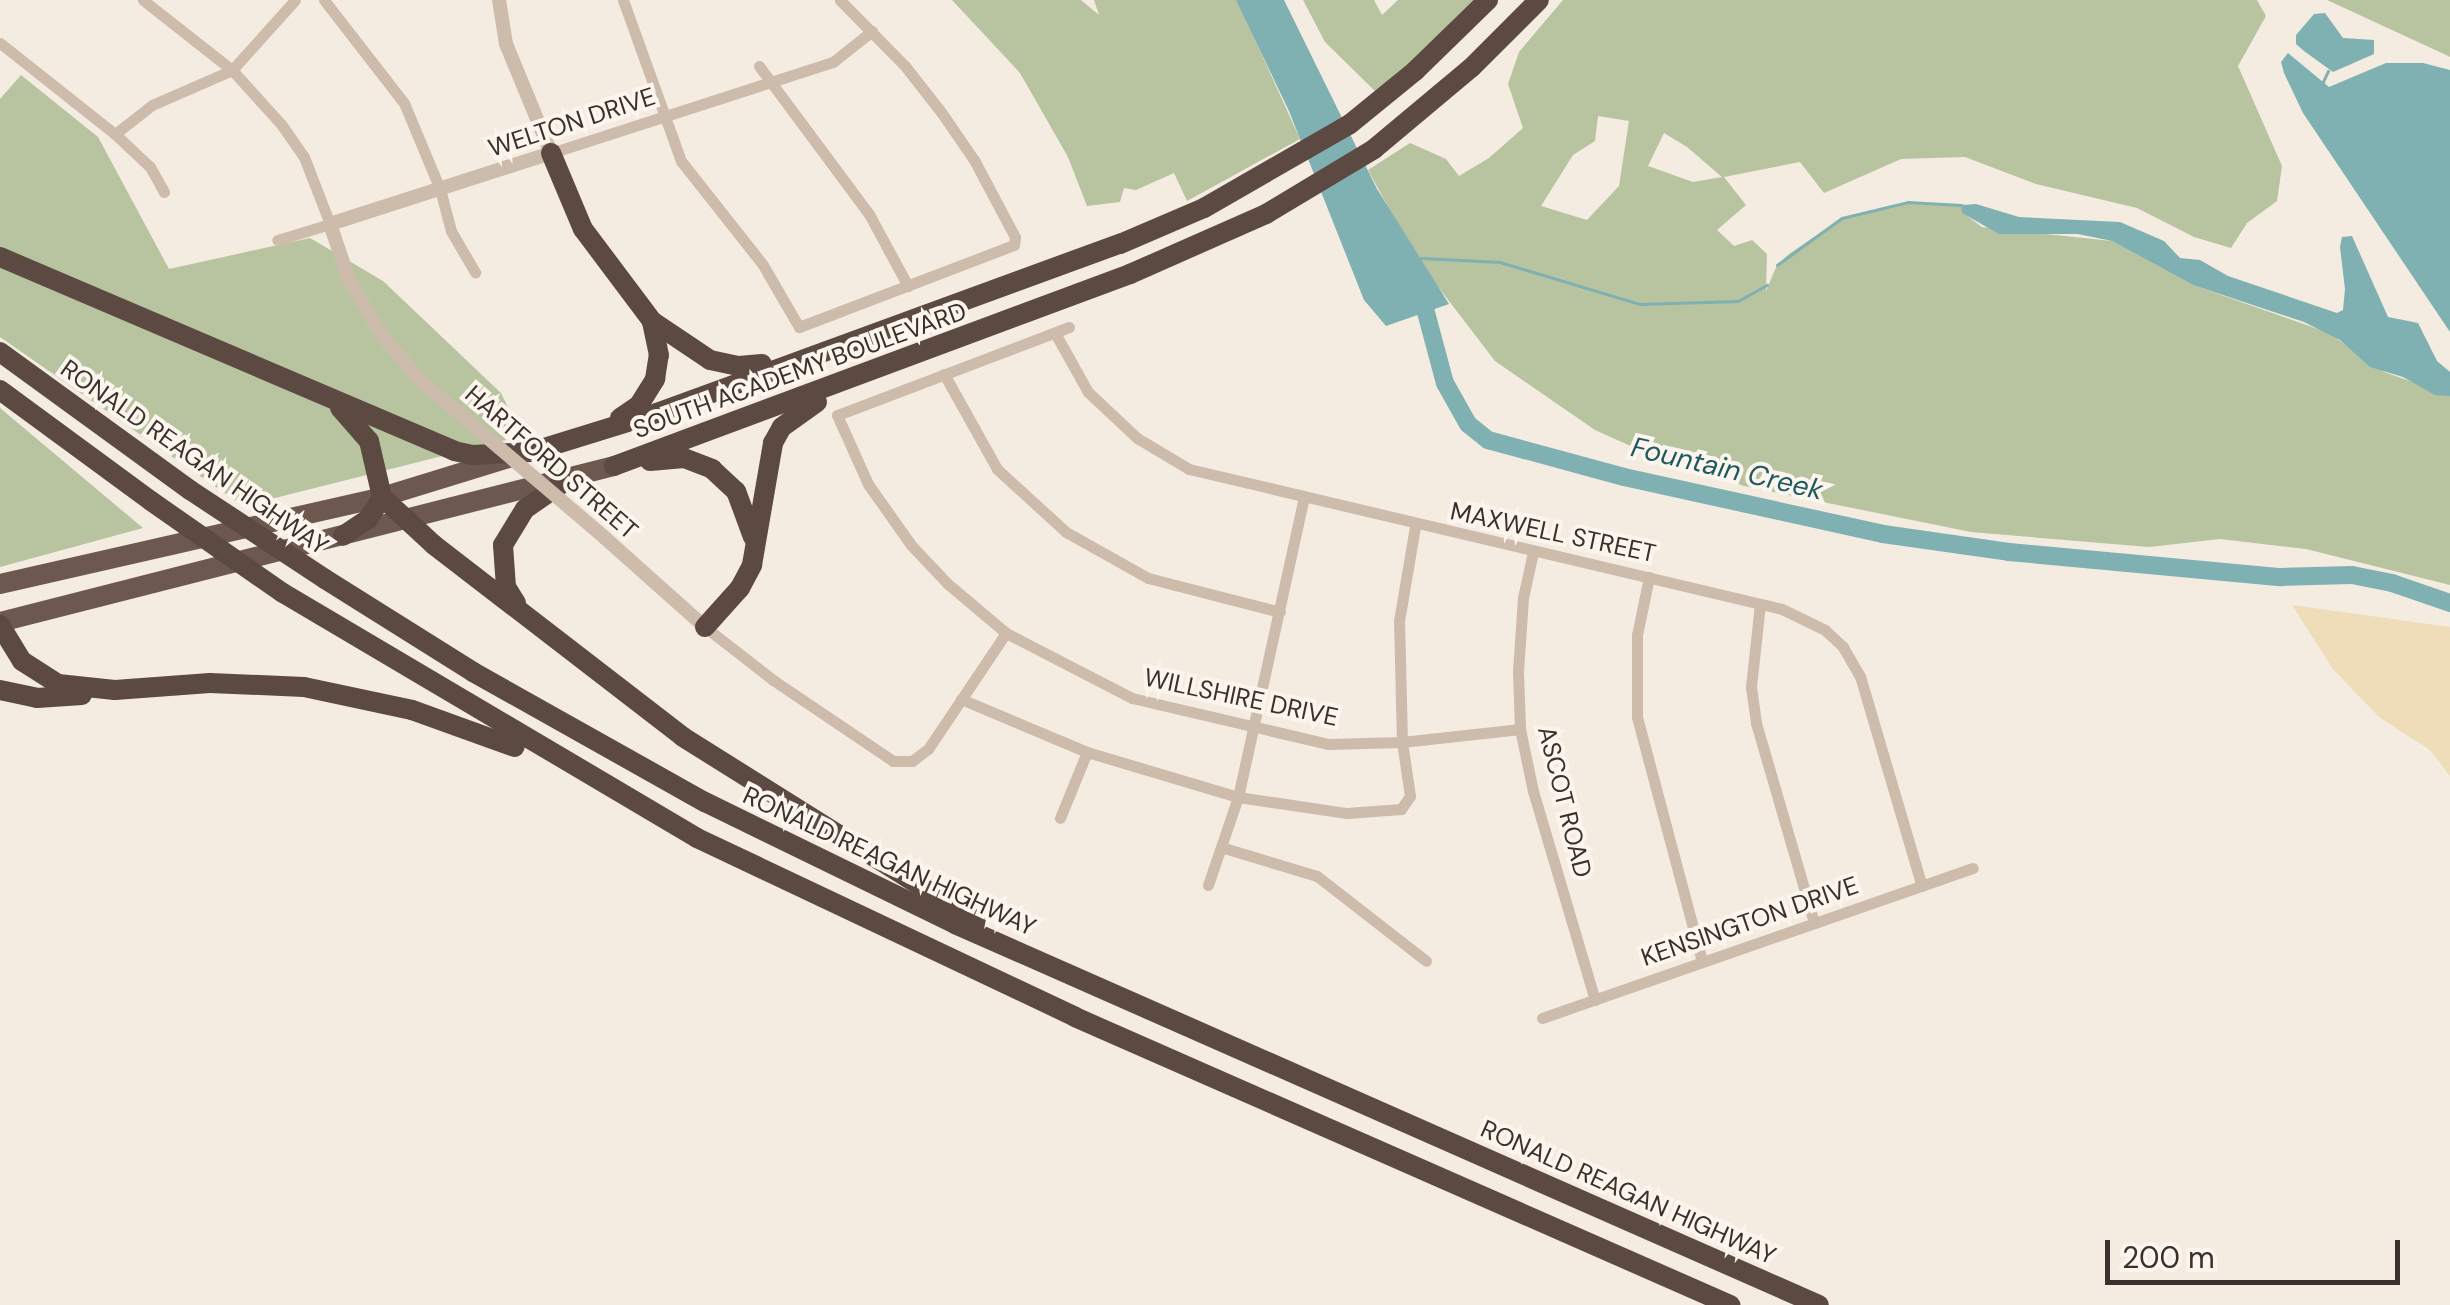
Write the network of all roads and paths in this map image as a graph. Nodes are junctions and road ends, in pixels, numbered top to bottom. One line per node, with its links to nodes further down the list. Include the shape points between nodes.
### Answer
1 (143, 0): 12 (street, HARTFORD STREET)
2 (295, 0): 12 (street)
3 (324, 0): 17 (street, via 404,103)
4 (499, 0): 16 (street, via 506,44)
5 (623, 0): 14 (street)
6 (840, 0): 9 (street)
7 (1488, 0): 28 (highway, SOUTH ACADEMY BOULEVARD, via 1380,100 1315,146 1204,208)
8 (1539, 0): 29 (highway, SOUTH ACADEMY BOULEVARD, via 1471,68 1339,172 1229,232)
9 (872, 31): 13 (street, WELTON DRIVE, via 834,62); 23 (street, via 963,144 1015,237 1014,245)
10 (0, 43): 15 (street)
11 (758, 66): 13 (street)
12 (232, 70): 15 (street, via 152,105); 19 (street, HARTFORD STREET, via 304,158)
13 (770, 82): 14 (street, WELTON DRIVE); 23 (street, via 869,214)
14 (661, 117): 16 (street, WELTON DRIVE); 23 (street, via 680,162 763,265 799,327)
15 (115, 134): 18 (street, via 150,167)
16 (551, 153): 17 (street, WELTON DRIVE); 24 (highway, via 583,229)
17 (440, 189): 19 (street, WELTON DRIVE); 22 (street, via 450,231)
18 (164, 192)
19 (330, 224): 20 (street, WELTON DRIVE); 50 (street, HARTFORD STREET, bridge, via 348,280 383,337 422,382)
20 (277, 240)
21 (0, 257): 32 (highway)
22 (475, 272)
23 (908, 286)
24 (652, 321): 28 (highway, via 710,360 739,366); 33 (highway, via 659,355 648,394 628,414)
25 (1069, 327): 26 (street)
26 (1055, 333): 30 (street); 38 (street, MAXWELL STREET, via 1088,392 1136,438 1189,469)
27 (0, 352): 67 (highway, RONALD REAGAN HIGHWAY, bridge, via 190,490 473,672 705,802)
28 (813, 352): 33 (highway, SOUTH ACADEMY BOULEVARD)
29 (876, 370): 35 (highway, SOUTH ACADEMY BOULEVARD); 42 (highway, via 782,427 767,465)
30 (944, 374): 47 (street, via 997,469 1066,532 1148,578); 51 (street, WILLSHIRE DRIVE, via 836,415 868,484 912,545)
31 (0, 390): 60 (highway, bridge, via 283,592)
32 (331, 400): 34 (highway, via 454,451); 37 (highway, via 356,420 369,442)
33 (570, 441): 34 (highway, SOUTH ACADEMY BOULEVARD)
34 (531, 452): 37 (highway, SOUTH ACADEMY BOULEVARD)
35 (614, 466): 36 (highway, SOUTH ACADEMY BOULEVARD); 42 (highway, via 684,458 712,469 736,492)
36 (564, 482): 39 (highway, SOUTH ACADEMY BOULEVARD); 48 (highway, via 525,509 503,545 506,586)
37 (382, 497): 39 (highway); 41 (highway, via 368,520); 45 (highway, SOUTH ACADEMY BOULEVARD)
38 (1304, 498): 40 (street, MAXWELL STREET); 47 (street)
39 (406, 522): 41 (highway, SOUTH ACADEMY BOULEVARD); 48 (highway)
40 (1415, 526): 43 (street, MAXWELL STREET); 57 (street, via 1398,621)
41 (343, 536): 49 (highway, SOUTH ACADEMY BOULEVARD)
42 (756, 545): 50 (highway, via 740,588)
43 (1533, 552): 44 (street, MAXWELL STREET); 56 (street, ASCOT ROAD, via 1518,671)
44 (1649, 576): 46 (street, MAXWELL STREET); 69 (street, via 1637,635 1637,717)
45 (0, 584)
46 (1760, 604): 65 (street, MAXWELL STREET, via 1826,630 1853,662); 66 (street, via 1751,687 1756,723)
47 (1280, 612): 55 (street)
48 (522, 614): 67 (highway, via 683,737)
49 (0, 623): 53 (highway, via 22,661 45,679)
50 (705, 626): 54 (street, HARTFORD STREET, via 893,761 912,761 928,749)
51 (1006, 633): 54 (street, HARTFORD STREET); 55 (street, WILLSHIRE DRIVE, via 1132,698)
52 (0, 690): 53 (highway, via 58,698)
53 (116, 690): 60 (highway, via 263,684 363,697 490,736)
54 (961, 699): 58 (street)
55 (1252, 728): 57 (street, WILLSHIRE DRIVE, via 1328,744); 59 (street)
56 (1520, 729): 57 (street, WILLSHIRE DRIVE); 70 (street, ASCOT ROAD)
57 (1402, 742): 59 (street, via 1410,796 1402,809 1347,812)
58 (1088, 752): 59 (street); 61 (street)
59 (1238, 797): 62 (street)
60 (634, 802): 72 (highway, via 910,942)
61 (1060, 818)
62 (1224, 848): 64 (street); 68 (street, via 1316,876)
63 (1973, 868): 65 (street, KENSINGTON DRIVE)
64 (1208, 885)
65 (1922, 886): 66 (street, KENSINGTON DRIVE)
66 (1814, 924): 69 (street, KENSINGTON DRIVE)
67 (1019, 950): 73 (highway, RONALD REAGAN HIGHWAY)
68 (1426, 961)
69 (1702, 962): 70 (street, KENSINGTON DRIVE)
70 (1596, 1000): 71 (street, KENSINGTON DRIVE)
71 (1542, 1018)
72 (1730, 1305)
73 (1819, 1305)

